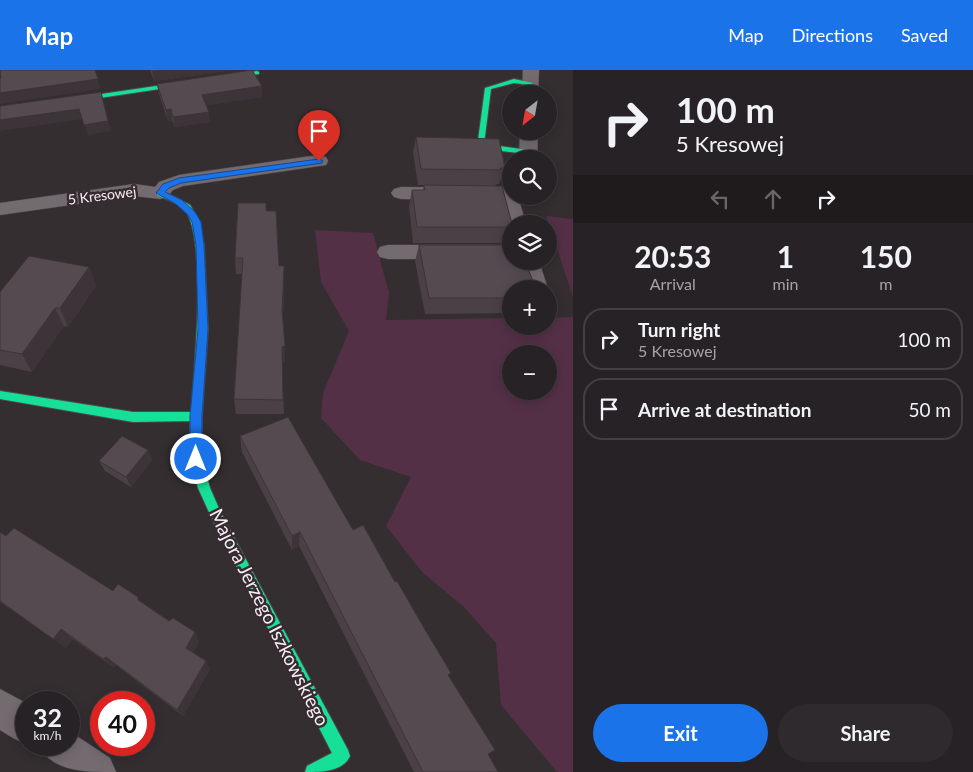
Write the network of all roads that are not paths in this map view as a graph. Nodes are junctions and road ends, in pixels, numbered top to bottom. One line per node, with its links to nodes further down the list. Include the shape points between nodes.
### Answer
1 (257, 72): 3 (street)
2 (531, 82): 4 (street, via 514,81 488,88 480,146)
3 (0, 111)
4 (502, 150)
5 (319, 161): 6 (street, 5 Kresowej, via 179,181 166,186)
6 (160, 193): 9 (street, 5 Kresowej, via 134,190); 13 (street, Majora Jerzego Iszkowskiego, via 187,207 196,222 200,245 203,329)
7 (502, 193): 8 (street)
8 (401, 194)
9 (0, 209)
10 (388, 252): 11 (street)
11 (502, 252)
12 (0, 395): 13 (street, via 133,417)
13 (196, 416): 17 (street, Majora Jerzego Iszkowskiego, via 196,459 204,488)
14 (0, 708): 15 (street)
15 (15, 718)
16 (73, 756): 18 (street)
17 (335, 767)
18 (96, 772)

